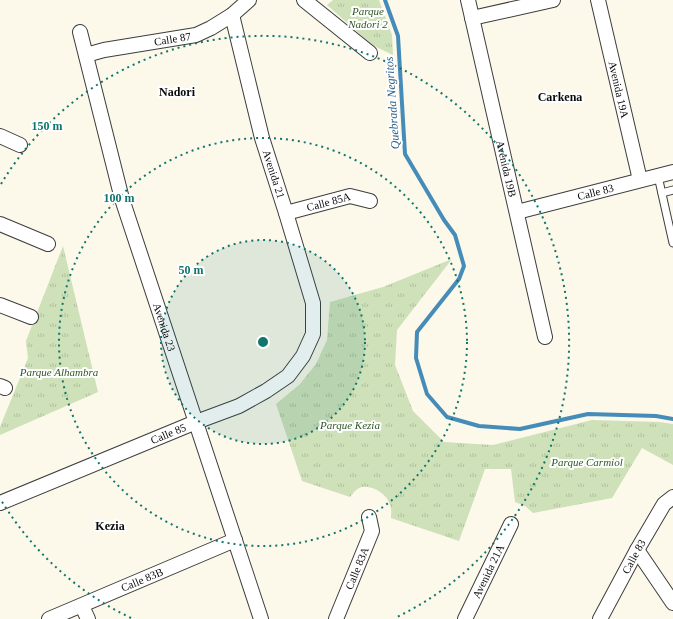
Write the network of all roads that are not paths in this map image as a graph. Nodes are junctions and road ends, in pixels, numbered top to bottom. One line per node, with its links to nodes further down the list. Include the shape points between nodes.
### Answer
1 (249, 0): 6 (street, Calle 87)
2 (304, 0): 9 (street)
3 (468, 0): 7 (street, Avenida 19B)
4 (553, 0): 7 (street)
5 (598, 0): 15 (street, Avenida 19A)
6 (232, 15): 10 (street, Calle 87, via 196,35); 20 (street, Avenida 21, via 262,138)
7 (472, 18): 19 (street, Avenida 19B)
8 (80, 32): 10 (street, Avenida 23)
9 (370, 53)
10 (86, 55): 28 (street, Avenida 23, via 122,199)
11 (0, 136): 12 (street)
12 (20, 145)
13 (673, 172): 14 (street, Calle 83)
14 (658, 176): 15 (street, Calle 83); 17 (lane)
15 (640, 180): 19 (street, Calle 83)
16 (673, 190): 17 (lane)
17 (662, 193): 22 (lane)
18 (370, 201): 20 (street, Calle 85A, via 350,196)
19 (517, 212): 27 (street, Avenida 19B)
20 (286, 213): 26 (street, Avenida 21, via 313,303)
21 (0, 224): 23 (street)
22 (673, 243)
23 (48, 244)
24 (0, 305): 25 (street)
25 (32, 317)
26 (313, 334): 28 (street, Calle 85, via 303,356 288,376 239,406)
27 (545, 337)
28 (196, 422): 30 (street, Calle 85); 33 (street, Avenida 23)
29 (673, 497): 34 (street, Calle 83, via 664,504)
30 (0, 503)
31 (369, 517): 40 (street, Calle 83A, via 372,531)
32 (511, 524): 41 (street, Avenida 21A)
33 (236, 540): 36 (street, Calle 83B); 39 (street, Avenida 23)
34 (637, 550): 35 (street); 42 (street, Calle 83)
35 (673, 603)
36 (82, 606): 37 (street, Calle 83B); 38 (street)
37 (49, 619)
38 (88, 619)
39 (261, 619)
40 (336, 619)
41 (465, 619)
42 (600, 619)

